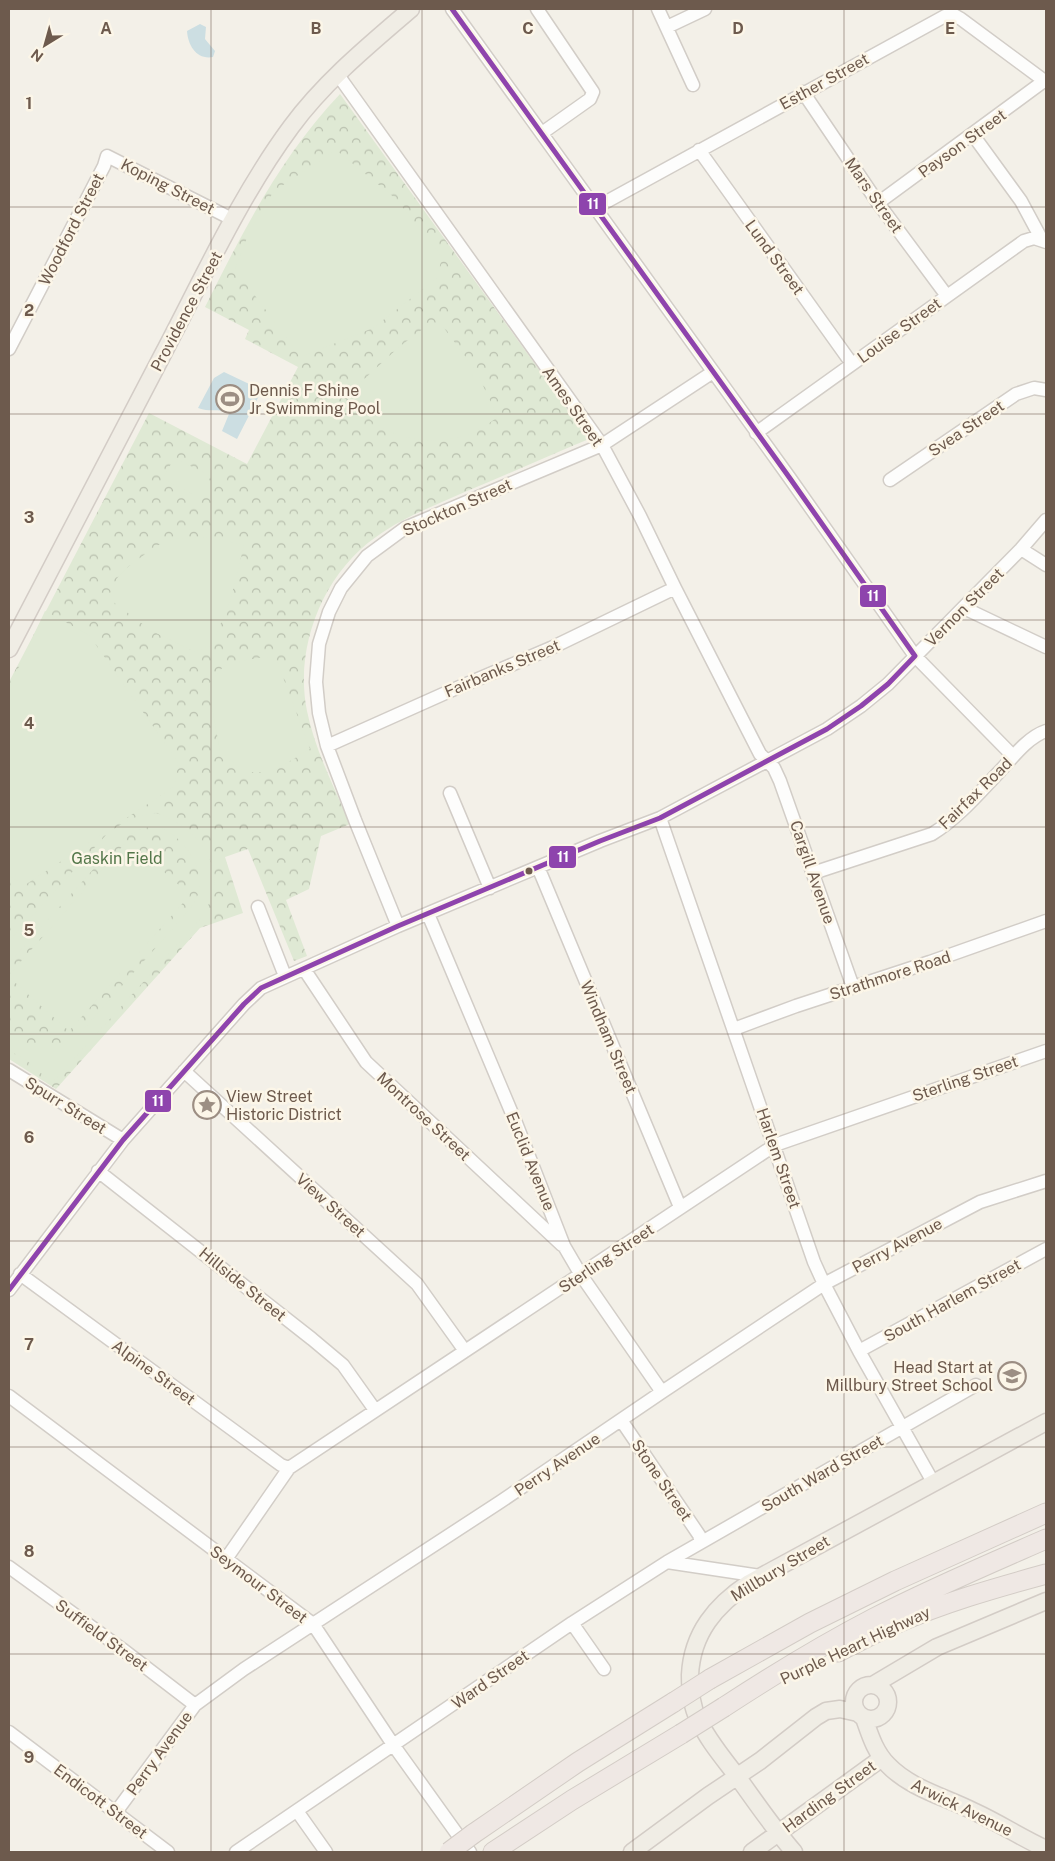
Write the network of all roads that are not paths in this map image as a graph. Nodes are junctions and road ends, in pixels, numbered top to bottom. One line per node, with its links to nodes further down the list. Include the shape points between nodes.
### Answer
1 (411, 9): 7 (main road, Providence Street)
2 (452, 9): 11 (street)
3 (537, 9): 11 (street, via 593,92 590,99)
4 (658, 9): 6 (street)
5 (705, 9): 6 (street)
6 (667, 27): 9 (street)
7 (338, 75): 17 (main road, Providence Street, via 292,125); 25 (street, Ames Street)
8 (1045, 82): 10 (street, Esther Street, via 961,19 949,14); 12 (street, Payson Street)
9 (693, 85)
10 (803, 92): 13 (street, Esther Street); 15 (street, Mars Street)
11 (542, 133): 16 (street)
12 (973, 135): 15 (street, Payson Street); 18 (street, via 1021,201)
13 (699, 150): 16 (street, Esther Street); 21 (street, Lund Street)
14 (105, 162): 17 (street, Koping Street, via 107,156); 20 (street, Woodford Street)
15 (878, 203): 19 (street, Mars Street)
16 (595, 208): 22 (street)
17 (234, 220): 33 (main road, Providence Street)
18 (1044, 241): 19 (street, Louise Street, via 1034,238 1024,241)
19 (947, 296): 21 (street, Louise Street)
20 (9, 350)
21 (852, 364): 24 (street, Louise Street)
22 (713, 372): 24 (street); 25 (street, Stockton Street)
23 (1046, 390): 26 (street, Svea Street, via 1034,388 1016,394)
24 (756, 433): 34 (street)
25 (602, 446): 30 (street, Ames Street); 36 (street, Stockton Street, via 405,528 356,568 336,597 319,644 316,695)
26 (890, 480)
27 (1046, 520): 28 (street, Vernon Street)
28 (1022, 549): 29 (street); 31 (street, Vernon Street)
29 (1046, 565)
30 (675, 588): 36 (street, Fairbanks Street, via 550,648); 38 (street, Ames Street, via 760,754)
31 (964, 608): 32 (street); 34 (street, Vernon Street)
32 (1046, 646)
33 (9, 649)
34 (915, 656): 37 (street); 38 (street, Vernon Street, via 862,706 828,729)
35 (1046, 731): 37 (street, Fairfax Road)
36 (327, 746): 47 (street, Stockton Street)
37 (1013, 756): 42 (street, Fairfax Road, via 960,812 932,834)
38 (767, 761): 40 (street, Vernon Street); 42 (street, Cargill Avenue, via 780,781)
39 (450, 793): 43 (street)
40 (660, 818): 41 (street, Vernon Street); 51 (street, Harlem Street)
41 (538, 867): 43 (street, Vernon Street); 59 (street, Windham Street)
42 (813, 873): 50 (street, Cargill Avenue)
43 (490, 888): 45 (street, Vernon Street)
44 (258, 906): 49 (street)
45 (428, 914): 47 (street, Vernon Street); 60 (street, Euclid Avenue)
46 (1046, 921): 50 (street, Strathmore Road)
47 (398, 926): 48 (street, Vernon Street)
48 (304, 969): 49 (street, Vernon Street); 60 (street, Montrose Street, via 366,1062)
49 (285, 976): 54 (street, Vernon Street, via 261,988)
50 (853, 987): 51 (street, Strathmore Road)
51 (734, 1029): 56 (street, Harlem Street)
52 (1046, 1051): 56 (street, Sterling Street)
53 (9, 1070): 55 (street, Spurr Street)
54 (184, 1071): 55 (street, Vernon Street); 66 (street, View Street, via 417,1284)
55 (123, 1140): 57 (street, Vernon Street)
56 (774, 1145): 59 (street, Sterling Street); 64 (street, Harlem Street)
57 (98, 1171): 62 (street, Vernon Street); 71 (street, Hillside Street, via 343,1365)
58 (1046, 1181): 64 (street, Perry Avenue, via 980,1202)
59 (680, 1207): 63 (street, Sterling Street)
60 (564, 1246): 63 (street, Euclid Avenue)
61 (1046, 1249): 67 (street, South Harlem Street)
62 (20, 1274): 65 (street, Vernon Street); 75 (street, Alpine Street)
63 (581, 1275): 66 (street, Sterling Street); 69 (street, Euclid Avenue)
64 (824, 1284): 67 (street, Harlem Street); 69 (street, Perry Avenue)
65 (9, 1290)
66 (465, 1351): 71 (street, Sterling Street)
67 (859, 1351): 74 (street, Harlem Street)
68 (976, 1386): 74 (street, South Ward Street)
69 (662, 1392): 72 (street, Perry Avenue)
70 (9, 1396): 81 (street, Seymour Street)
71 (375, 1410): 75 (street, Sterling Street)
72 (621, 1420): 80 (street, Stone Street); 89 (street, Perry Avenue)
73 (1046, 1422): 76 (main road, Millbury Street)
74 (902, 1428): 76 (street, Harlem Street); 80 (street, South Ward Street)
75 (289, 1468): 81 (street, Sterling Street)
76 (933, 1482): 85 (main road, Millbury Street)
77 (1046, 1499): 86 (highway)
78 (1046, 1513): 86 (highway)
79 (1046, 1539): 95 (highway, via 874,1618 783,1669)
80 (701, 1542): 82 (street, South Ward Street)
81 (226, 1559): 89 (street, Seymour Street)
82 (667, 1562): 85 (street); 88 (street, Ward Street)
83 (9, 1567): 94 (street, Suffield Street)
84 (1046, 1574): 95 (highway, Purple Heart Highway, via 893,1624)
85 (760, 1576): 101 (main road, Millbury Street, via 730,1596 713,1613 698,1639 691,1668 690,1695 698,1719)
86 (894, 1581): 105 (highway, bridge, via 710,1679 578,1762)
87 (1046, 1601): 90 (main road, via 944,1644)
88 (572, 1623): 91 (street); 99 (street, Ward Street)
89 (313, 1624): 94 (street, Perry Avenue); 99 (street, Seymour Street)
90 (911, 1663): 92 (main road); 93 (main road)
91 (604, 1669)
92 (873, 1685): 93 (main road, via 883,1690); 97 (main road, via 856,1693 854,1702)
93 (887, 1697): 96 (main road, via 888,1707)
94 (194, 1705): 102 (street, Perry Avenue)
95 (724, 1707): 111 (highway, bridge)
96 (884, 1714): 97 (main road, via 874,1719); 100 (main road)
97 (861, 1716): 100 (main road, Arwick Avenue); 101 (main road, via 840,1709 826,1711)
98 (9, 1732): 102 (street, Endicott Street)
99 (394, 1746): 103 (street, Ward Street); 105 (street, Seymour Street)
100 (882, 1758): 104 (main road, Harding Street); 106 (main road, Arwick Avenue, via 913,1784 970,1809)
101 (737, 1777): 104 (main road, Millbury Street); 112 (main road)
102 (116, 1812): 107 (street, Endicott Street)
103 (297, 1812): 108 (street, Ward Street); 109 (street)
104 (778, 1833): 113 (main road, Harding Street); 114 (main road, Millbury Street)
105 (472, 1843): 110 (highway, bridge)
106 (1046, 1849)
107 (168, 1852)
108 (236, 1852)
109 (326, 1852)
110 (448, 1852)
111 (493, 1852)
112 (632, 1852)
113 (752, 1852)
114 (794, 1852)

